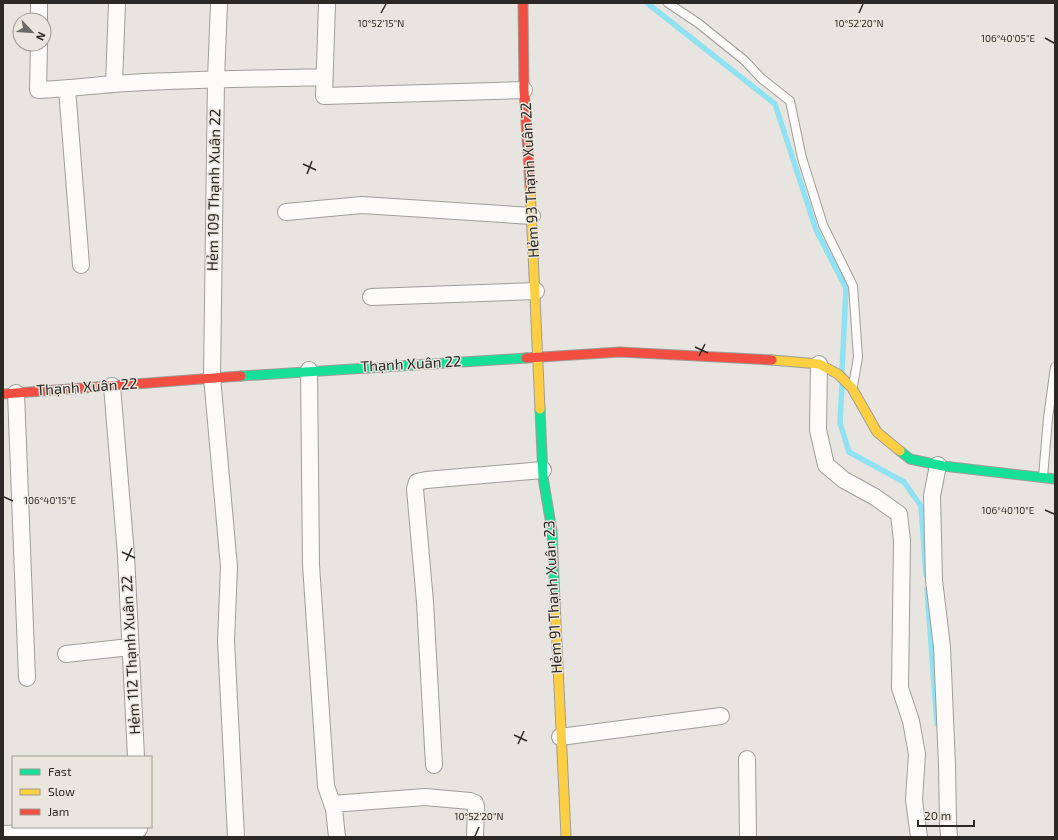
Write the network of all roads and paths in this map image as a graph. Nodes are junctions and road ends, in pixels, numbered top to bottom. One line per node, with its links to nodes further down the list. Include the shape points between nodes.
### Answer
1 (117, 3): 9 (street)
2 (219, 3): 8 (street, Hẻm 109 Thạnh Xuân 22)
3 (326, 3): 7 (street)
4 (523, 3): 11 (street, Hẻm 93 Thạnh Xuân 22)
5 (668, 3): 23 (lane, via 698,23 790,101 802,158 822,225 853,286 858,357)
6 (39, 52): 10 (street, via 38,90)
7 (324, 77): 8 (street); 11 (street, via 324,96)
8 (216, 79): 9 (street); 21 (street, Hẻm 109 Thạnh Xuân 22)
9 (114, 84): 10 (street)
10 (67, 89): 14 (street)
11 (524, 90): 13 (street, Hẻm 93 Thạnh Xuân 22)
12 (286, 212): 13 (street, via 362,205)
13 (532, 216): 15 (street, Hẻm 93 Thạnh Xuân 22)
14 (81, 265)
15 (536, 291): 16 (street); 17 (street, Hẻm 93 Thạnh Xuân 22)
16 (371, 297)
17 (539, 356): 18 (street, Thạnh Xuân 22, via 620,352); 20 (street, Thạnh Xuân 22); 26 (street, Hẻm 91 Thạnh Xuân 23)
18 (818, 364): 23 (street, via 838,374); 45 (street, via 818,430 826,466 899,514 902,541 900,688 911,721 917,754 914,800)
19 (1055, 367): 27 (lane)
20 (309, 370): 21 (street, Thạnh Xuân 22); 37 (street, via 311,565 326,786)
21 (212, 377): 22 (street, Thạnh Xuân 22); 40 (street, Hẻm 109 Thạnh Xuân 22, via 229,567 226,641)
22 (112, 386): 24 (street, Thạnh Xuân 22); 29 (street, Hẻm 112 Thạnh Xuân 22, via 126,555)
23 (852, 388): 25 (street, via 877,432 910,459)
24 (10, 393): 31 (street)
25 (938, 465): 27 (street); 46 (street, via 932,496 934,580 942,647)
26 (543, 470): 33 (street, Hẻm 91 Thạnh Xuân 23, via 552,531); 36 (street, via 417,482 415,489 425,602)
27 (1043, 478): 28 (street)
28 (1055, 479)
29 (130, 647): 30 (street); 34 (street, Hẻm 112 Thạnh Xuân 22)
30 (66, 654)
31 (27, 678)
32 (721, 716): 33 (street)
33 (560, 737): 43 (street, Hẻm 91 Thạnh Xuân 23)
34 (136, 756)
35 (747, 759): 44 (street)
36 (434, 765)
37 (332, 804): 41 (street); 42 (street, via 425,797 470,801 476,806)
38 (139, 831): 39 (street)
39 (3, 834)
40 (236, 837)
41 (337, 837)
42 (475, 837)
43 (566, 837)
44 (748, 837)
45 (919, 837)
46 (950, 837)

